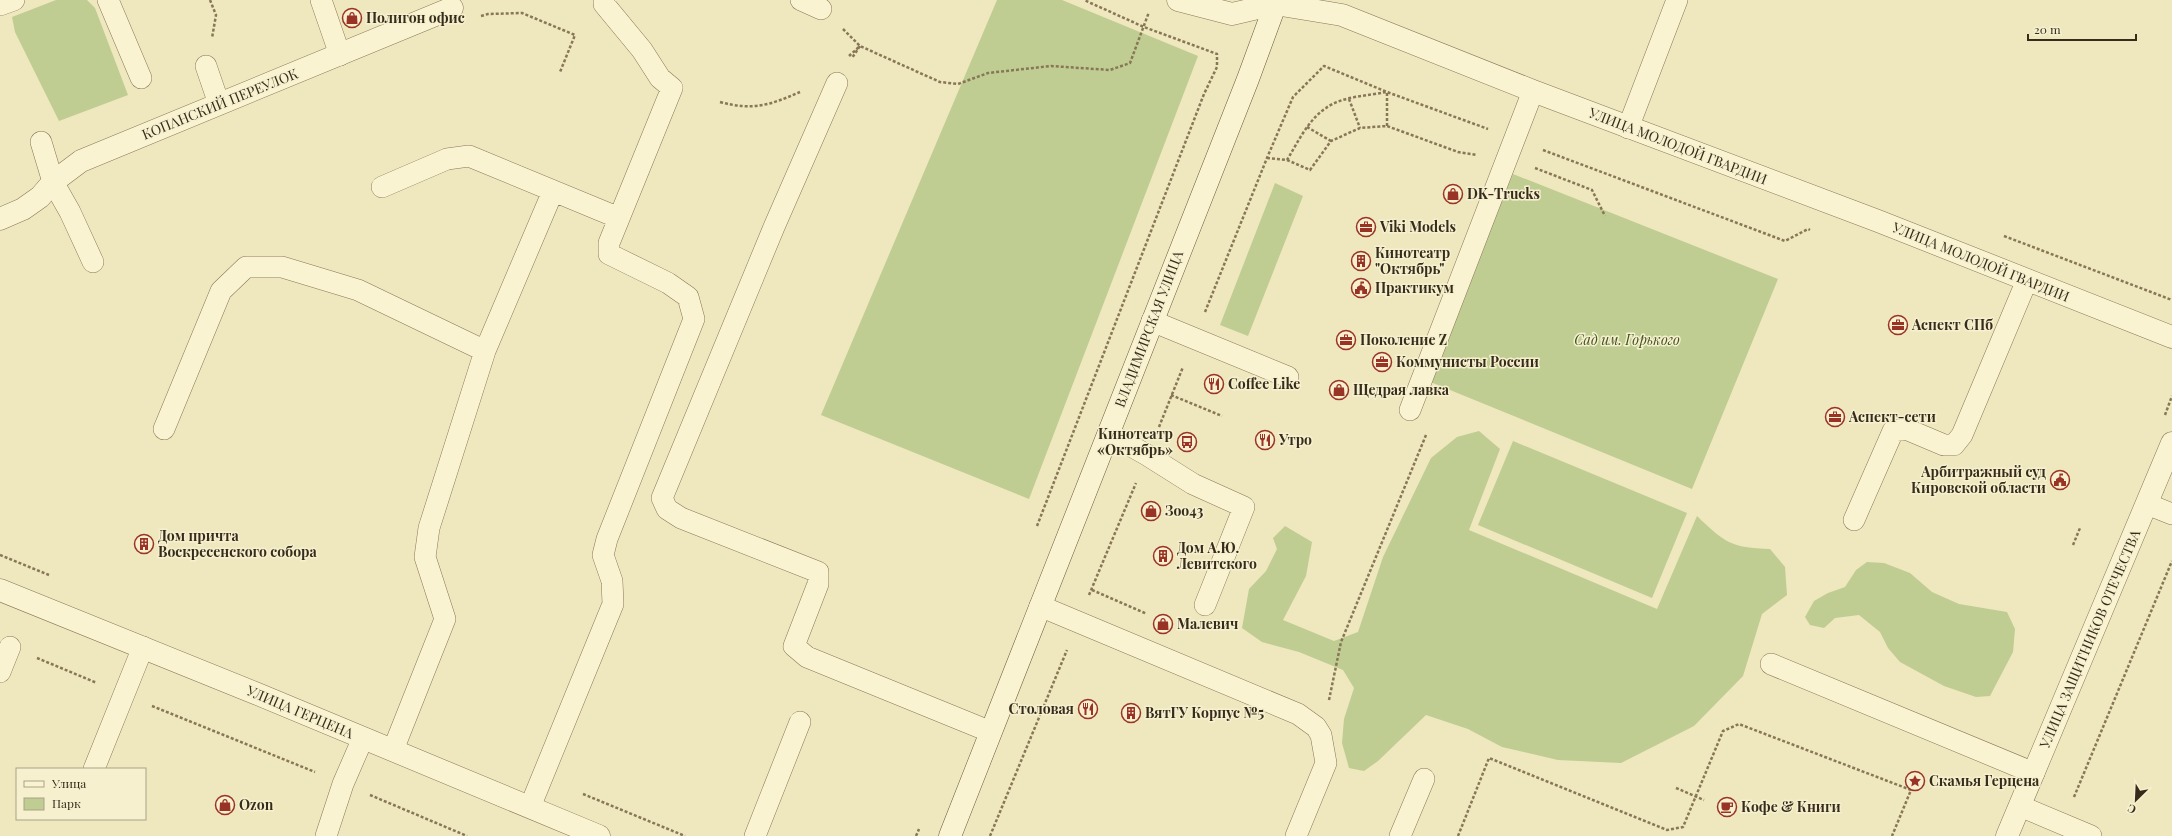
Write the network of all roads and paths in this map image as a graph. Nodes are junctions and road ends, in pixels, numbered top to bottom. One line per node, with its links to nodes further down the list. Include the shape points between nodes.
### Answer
1 (14, 0): 10 (lane)
2 (108, 0): 20 (lane)
3 (321, 0): 17 (lane)
4 (604, 0): 41 (lane, via 604,4 642,50 660,78 672,88)
5 (801, 0): 13 (lane)
6 (1084, 0): 14 (path)
7 (1178, 0): 9 (street, УЛИЦА МОЛОДОЙ ГВАРДИИ, via 1232,14)
8 (1677, 0): 29 (lane)
9 (1276, 2): 22 (street, УЛИЦА МОЛОДОЙ ГВАРДИИ, via 1342,15); 46 (street, ВЛАДИМИРСКАЯ УЛИЦА)
10 (0, 5)
11 (1151, 7): 14 (path)
12 (452, 8): 17 (street, КОПАНСКИЙ ПЕРЕУЛОК)
13 (821, 8)
14 (1144, 27): 16 (path, via 1130,63 1110,70 1051,66 988,73 958,84 940,82); 64 (path, via 1217,54 1217,67 1204,94)
15 (575, 35): 19 (path)
16 (860, 46)
17 (340, 55): 25 (street, КОПАНСКИЙ ПЕРЕУЛОК)
18 (206, 66): 25 (lane)
19 (560, 72)
20 (141, 78)
21 (837, 82): 79 (lane, via 662,498 667,509 681,518 818,572 818,584 794,646 807,657)
22 (1533, 91): 29 (street, УЛИЦА МОЛОДОЙ ГВАРДИИ); 30 (lane)
23 (1387, 92): 24 (path); 26 (path); 30 (path); 34 (path, via 1324,66 1293,97)
24 (1348, 99): 27 (path, via 1326,108); 28 (path)
25 (219, 104): 37 (street, КОПАНСКИЙ ПЕРЕУЛОК, via 81,161)
26 (1387, 126): 28 (path); 33 (path, via 1458,152)
27 (1307, 127): 31 (path); 35 (path)
28 (1360, 128): 31 (path)
29 (1628, 128): 45 (street, УЛИЦА МОЛОДОЙ ГВАРДИИ, via 1870,218)
30 (1514, 139): 43 (path, via 1785,241 1808,229); 53 (lane)
31 (1331, 141): 35 (path, via 1310,170)
32 (41, 142): 37 (lane)
33 (1479, 156)
34 (1267, 158): 35 (path); 48 (path)
35 (1287, 160)
36 (1552, 174): 40 (path, via 1592,190)
37 (53, 182): 42 (street, КОПАНСКИЙ ПЕРЕУЛОК, via 40,197); 44 (lane)
38 (382, 187): 39 (lane, via 447,159 469,156)
39 (553, 191): 41 (lane); 49 (lane)
40 (1605, 216)
41 (619, 218): 91 (lane, via 609,242 609,254 668,283 688,296 694,319 606,538 603,555 612,581 613,604)
42 (0, 219)
43 (1815, 232)
44 (93, 262)
45 (2027, 280): 47 (street, УЛИЦА МОЛОДОЙ ГВАРДИИ); 62 (lane, via 1962,435 1954,445 1944,445 1906,429 1893,431)
46 (1152, 322): 48 (lane); 57 (street, ВЛАДИМИРСКАЯ УЛИЦА)
47 (2172, 337)
48 (1194, 338): 50 (lane); 51 (path)
49 (485, 351): 56 (lane, via 358,290 282,267 246,267 221,291); 82 (lane, via 429,528 425,557 445,619)
50 (1288, 377)
51 (1171, 395): 55 (path); 59 (path)
52 (2172, 396): 54 (path)
53 (1410, 410): 80 (path, via 1428,431 1341,642)
54 (2166, 413)
55 (1222, 416)
56 (164, 429)
57 (1108, 433): 59 (lane); 70 (street, ВЛАДИМИРСКАЯ УЛИЦА)
58 (2172, 443): 60 (street, УЛИЦА ЗАЩИТНИКОВ ОТЕЧЕСТВА)
59 (1147, 455): 68 (path); 69 (lane, via 1192,484 1244,507)
60 (2147, 504): 61 (lane); 84 (street, УЛИЦА ЗАЩИТНИКОВ ОТЕЧЕСТВА)
61 (2172, 514)
62 (1854, 520)
63 (2080, 528): 65 (path)
64 (1034, 533)
65 (2073, 545)
66 (2172, 561): 93 (path)
67 (0, 590): 74 (street, УЛИЦА ГЕРЦЕНА)
68 (1092, 590): 71 (path); 72 (path)
69 (1205, 605)
70 (1040, 606): 72 (lane); 79 (street, ВЛАДИМИРСКАЯ УЛИЦА)
71 (1147, 614)
72 (1078, 622): 80 (lane, via 1298,714 1316,727); 100 (path)
73 (10, 647): 76 (lane); 77 (path)
74 (143, 648): 77 (lane); 81 (street, УЛИЦА ГЕРЦЕНА)
75 (1771, 664): 84 (lane)
76 (0, 672)
77 (124, 694): 83 (lane); 86 (path)
78 (800, 722): 97 (lane)
79 (991, 732): 99 (street, ВЛАДИМИРСКАЯ УЛИЦА)
80 (1321, 735): 101 (lane, via 1326,763)
81 (363, 738): 82 (street, УЛИЦА ГЕРЦЕНА); 86 (lane)
82 (393, 750): 91 (street, УЛИЦА ГЕРЦЕНА)
83 (94, 768)
84 (2034, 773): 90 (street, УЛИЦА ЗАЩИТНИКОВ ОТЕЧЕСТВА)
85 (1424, 779): 102 (lane)
86 (343, 784): 94 (lane); 95 (path)
87 (1676, 788): 88 (path)
88 (1696, 796): 89 (path); 103 (path, via 1683,827 1667,830 1489,758); 104 (path, via 1723,731 1738,724 1912,790)
89 (1704, 800)
90 (2020, 806): 93 (lane); 105 (street, УЛИЦА ЗАЩИТНИКОВ ОТЕЧЕСТВА)
91 (530, 807): 96 (street, УЛИЦА ГЕРЦЕНА)
92 (922, 821): 98 (path)
93 (2063, 824): 106 (lane)
94 (326, 836)
95 (467, 836)
96 (599, 836)
97 (754, 836)
98 (916, 836)
99 (950, 836)
100 (990, 836)
101 (1296, 836)
102 (1400, 836)
103 (1458, 836)
104 (1892, 836)
105 (2007, 836)
106 (2091, 836)

